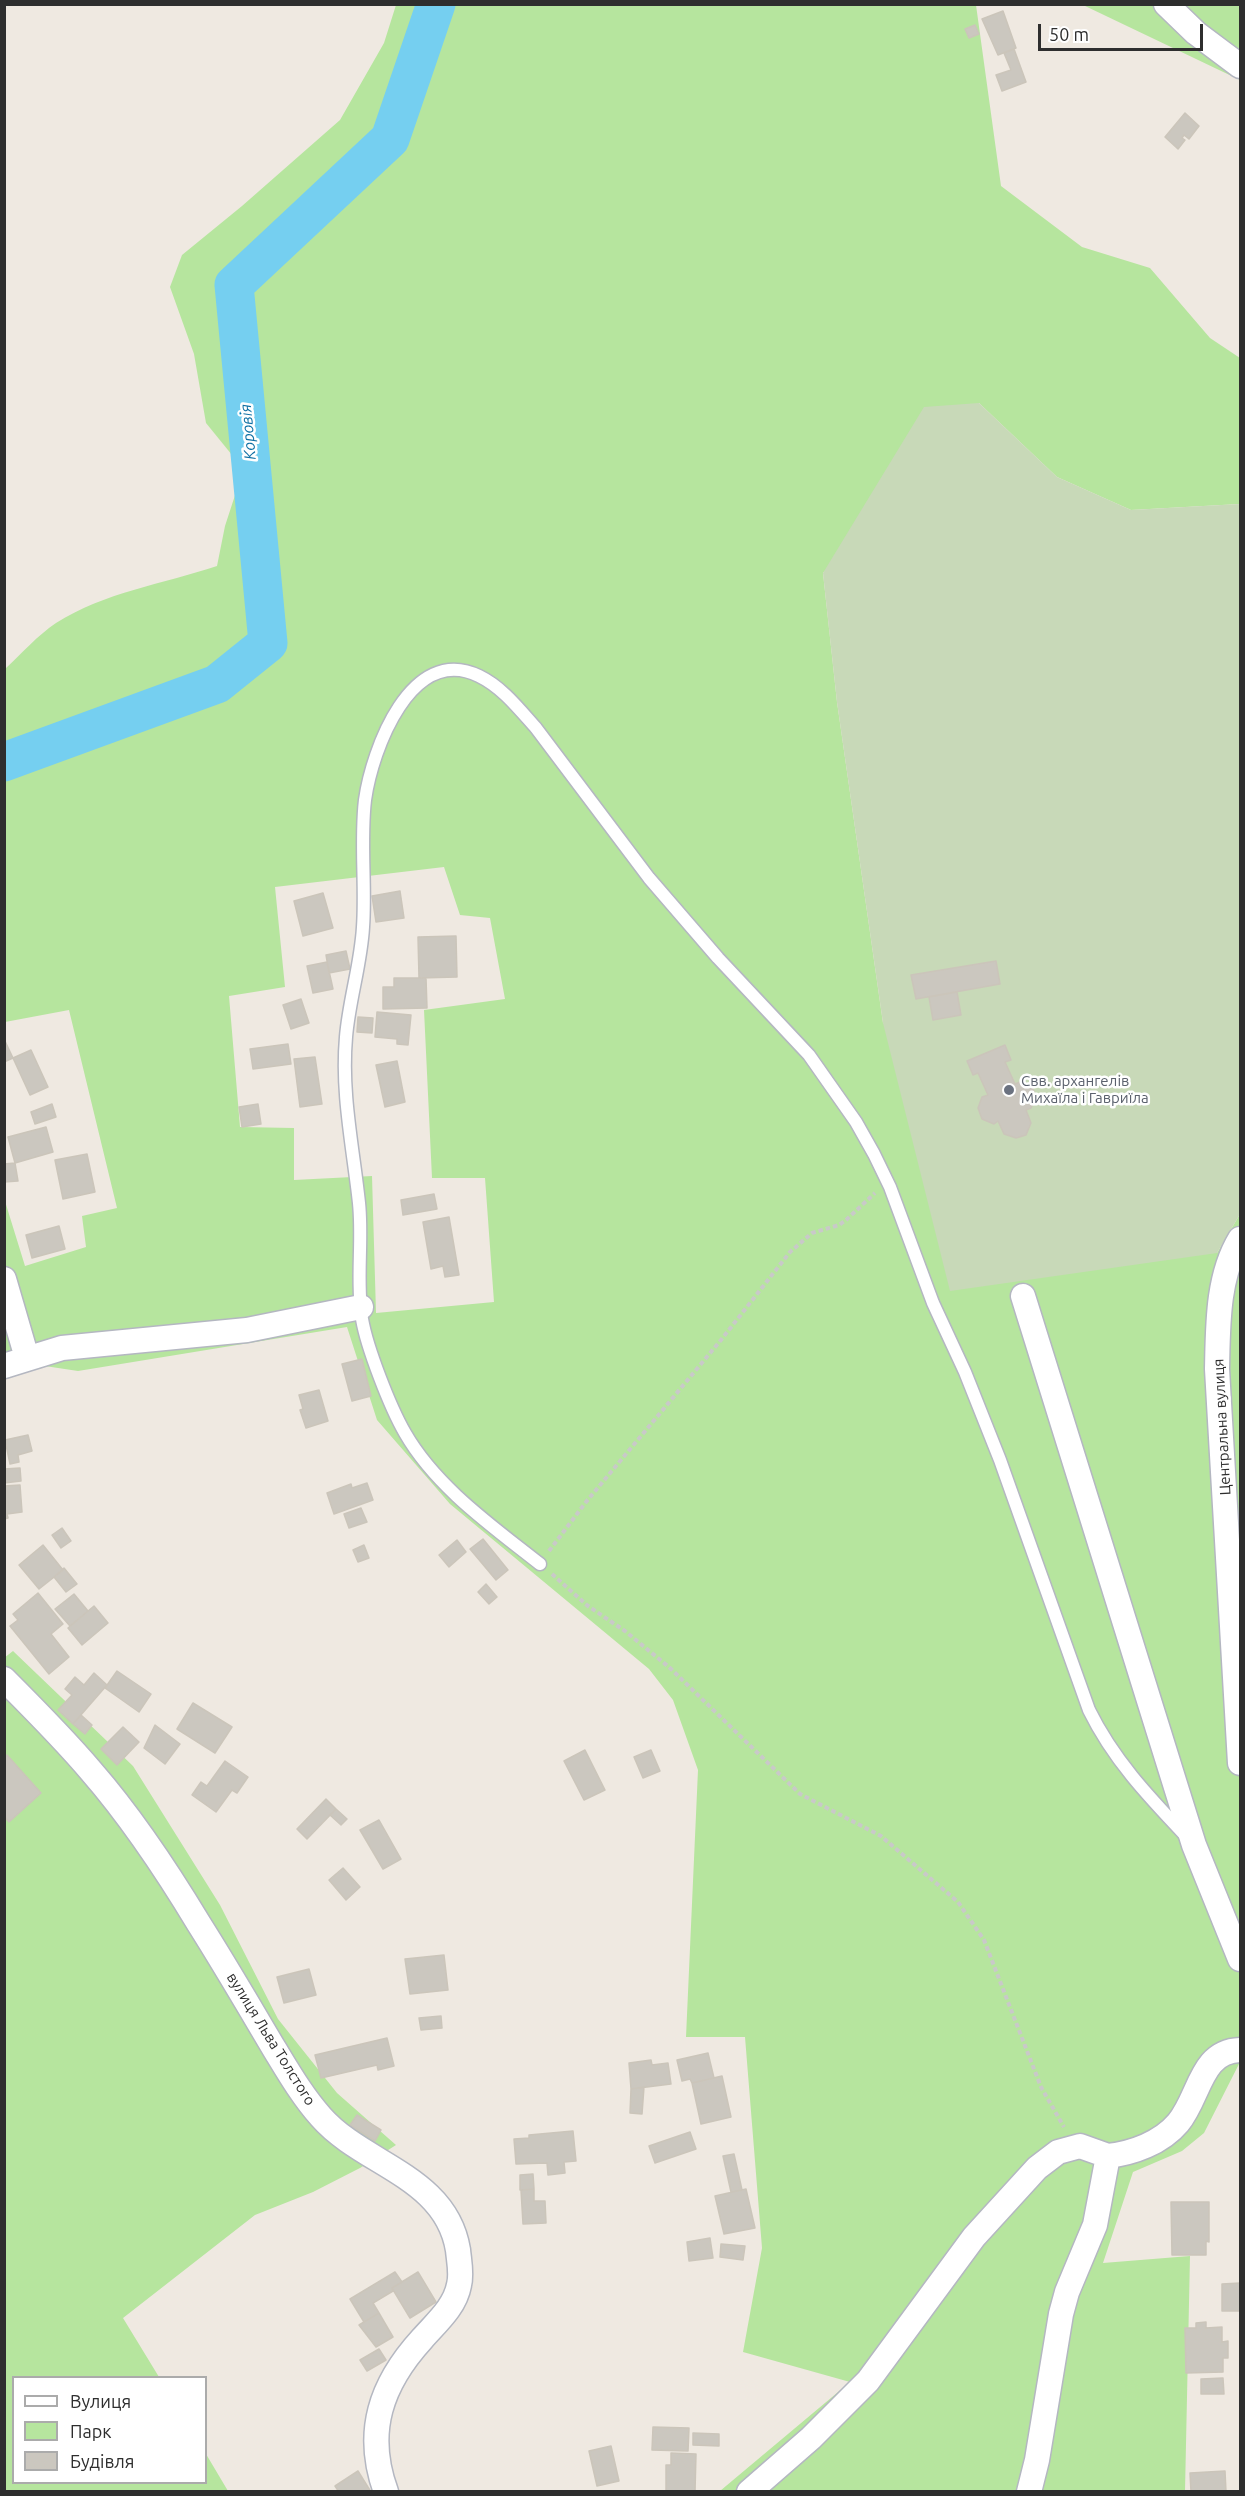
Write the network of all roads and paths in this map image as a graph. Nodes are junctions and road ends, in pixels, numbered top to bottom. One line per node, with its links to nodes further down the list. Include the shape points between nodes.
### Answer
1 (1166, 4): 2 (street, via 1211,46)
2 (1240, 66)
3 (890, 1186): 7 (lane, via 856,1122 809,1055 650,878 536,728 489,682 467,672 443,671 408,695 390,721 374,761 365,803 363,927 345,1057 361,1234); 9 (path, via 867,1197 839,1225 812,1233 790,1252 580,1509); 12 (lane, via 933,1303 1000,1460 1089,1710 1118,1759)
4 (1240, 1239): 11 (street, Центральна вулиця, via 1228,1266 1222,1294 1217,1369)
5 (4, 1279): 8 (street)
6 (1023, 1296): 12 (street)
7 (360, 1307): 8 (street, via 247,1330 62,1348); 9 (lane, via 366,1335 405,1433 473,1511)
8 (16, 1362)
9 (540, 1564): 15 (path, via 670,1668 800,1794 881,1836 958,1902 984,1940 1041,2087 1056,2116)
10 (5, 1679): 17 (street, вулиця Льва Толстого, via 79,1757 133,1825 320,2116 352,2144 411,2179 448,2220 457,2246 460,2283 448,2308 412,2350 385,2394 376,2445 378,2469)
11 (1240, 1762)
12 (1194, 1845): 13 (street)
13 (1240, 1959)
14 (1240, 2050): 16 (street, via 1223,2052 1211,2062 1182,2118 1164,2136 1134,2151)
15 (1080, 2146): 16 (street); 18 (street, via 1058,2152 1029,2176 974,2237 868,2381)
16 (1108, 2156): 19 (street, via 1095,2224 1061,2314)
17 (386, 2492)
18 (749, 2492)
19 (1029, 2492)

